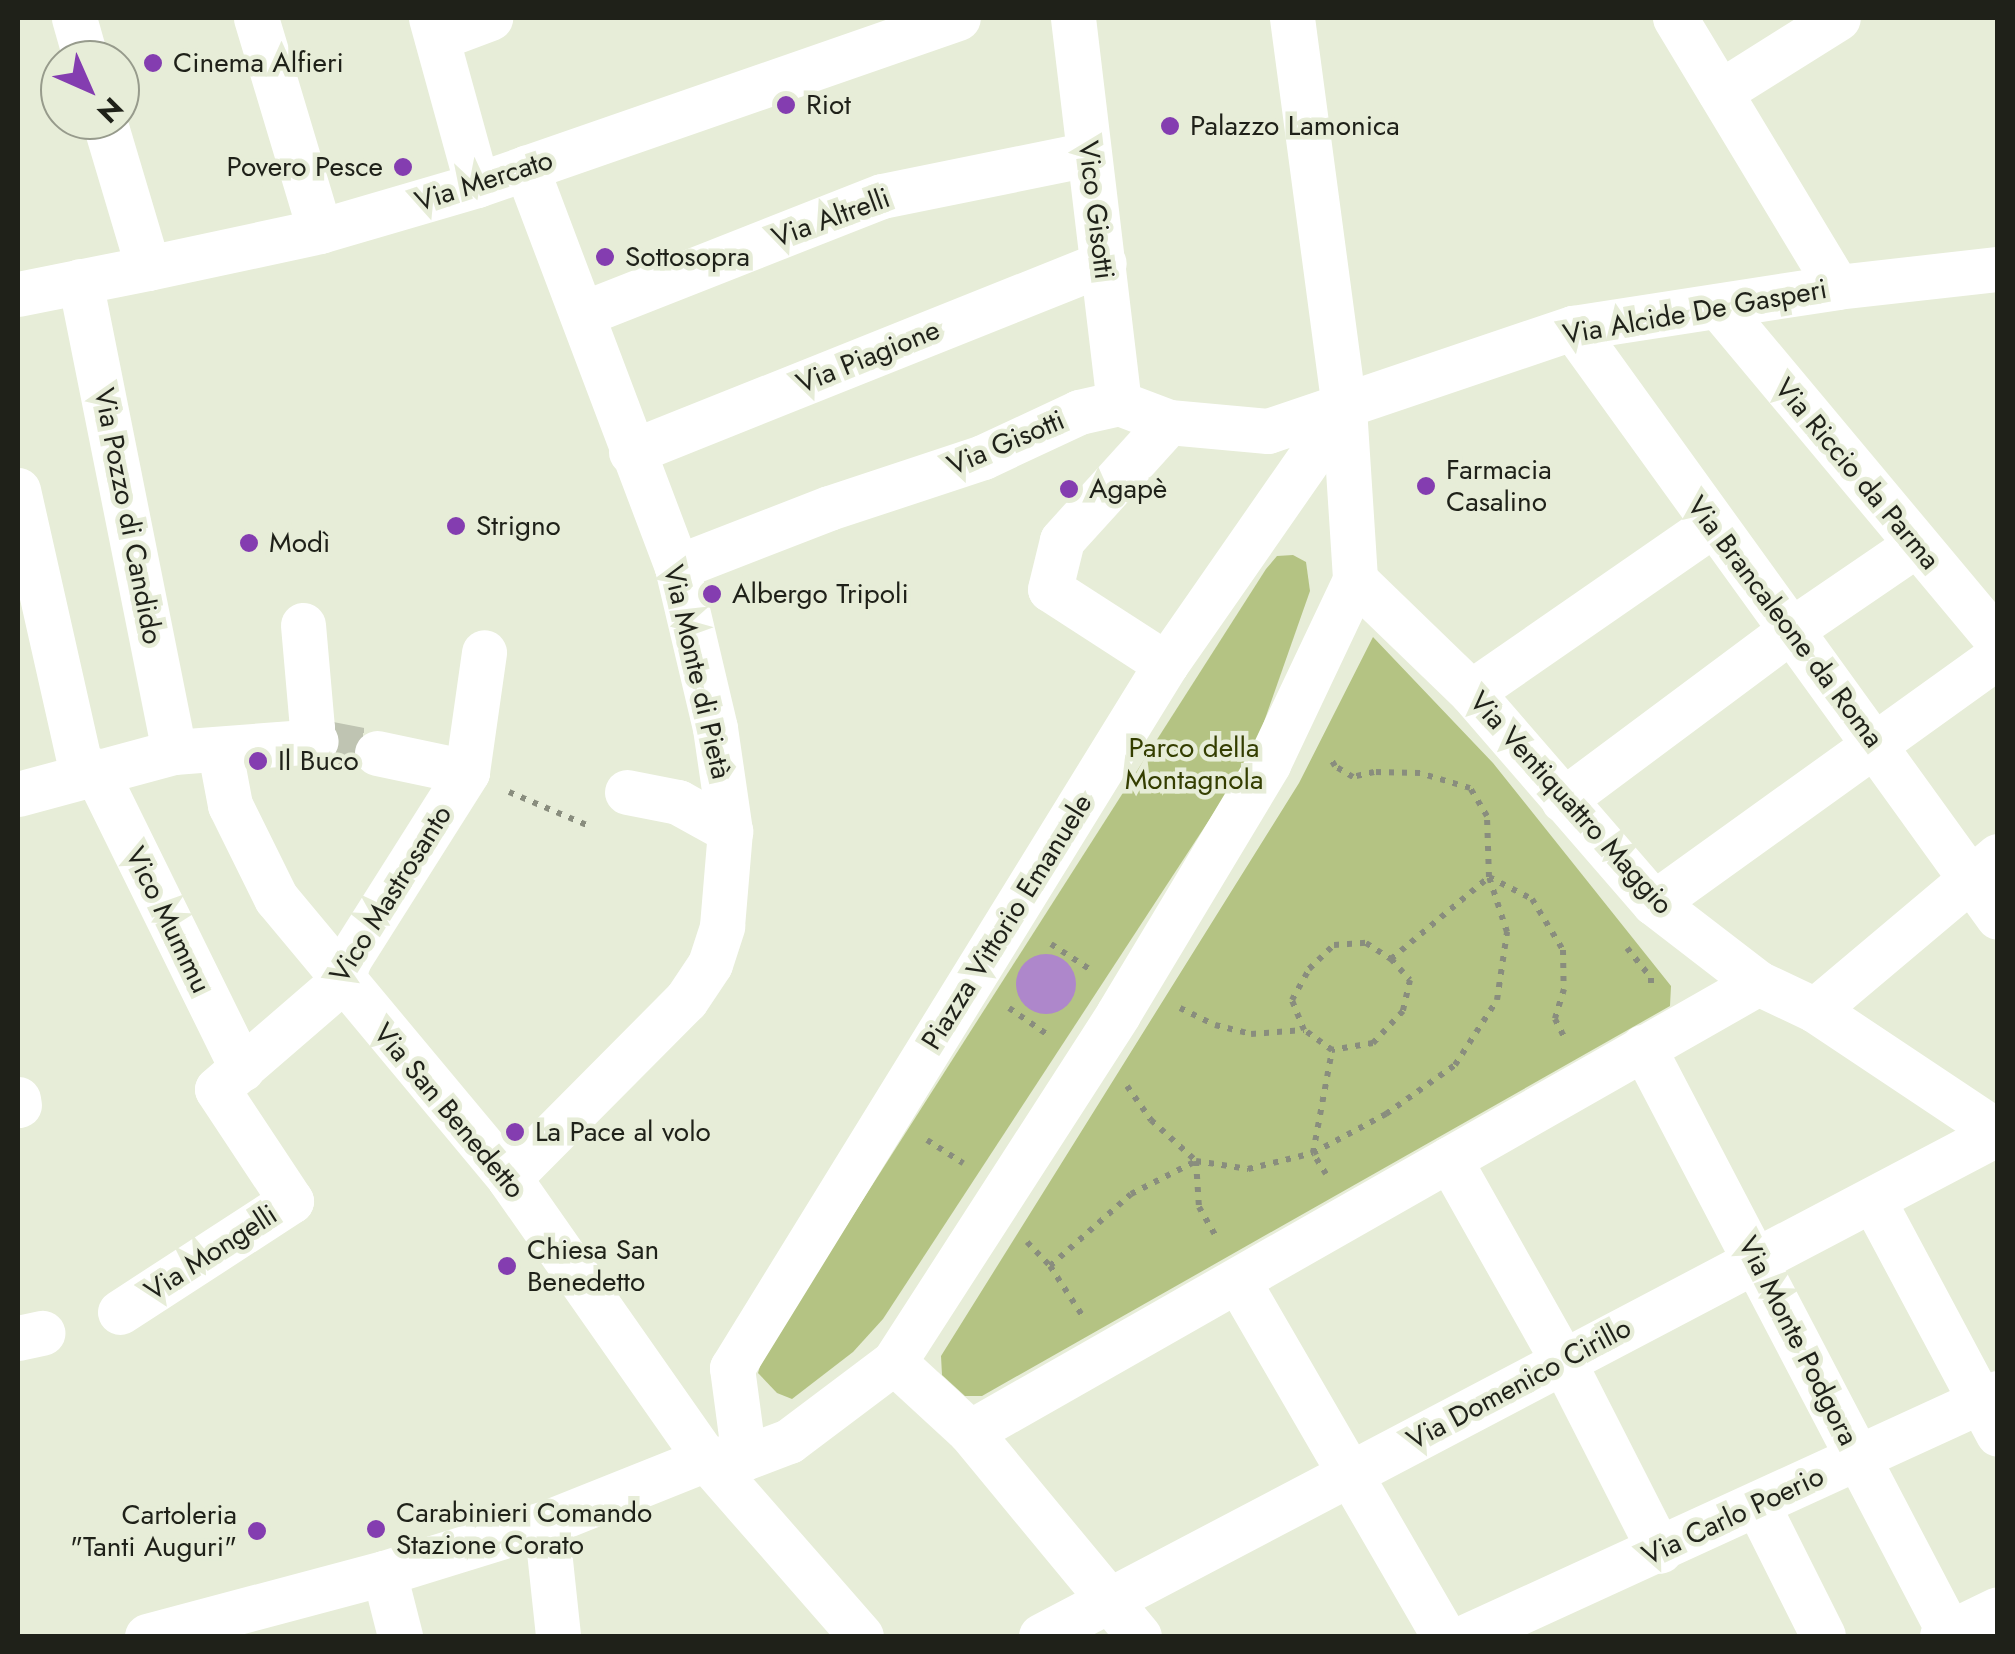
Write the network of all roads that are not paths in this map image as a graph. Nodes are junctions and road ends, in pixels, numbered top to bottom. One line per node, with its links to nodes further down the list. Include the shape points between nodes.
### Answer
1 (256, 18): 14 (street)
2 (490, 18): 8 (street)
3 (958, 18): 12 (street, Via Mercato)
4 (1073, 18): 11 (street, Vico Gisotti)
5 (1292, 18): 25 (street)
6 (1676, 18): 9 (street)
7 (1838, 18): 9 (street)
8 (434, 28): 13 (street)
9 (1720, 92): 19 (street)
10 (110, 140): 16 (street)
11 (1089, 154): 15 (street, Vico Gisotti); 22 (street, Via Altrelli, via 882,196)
12 (526, 168): 13 (street, Via Mercato); 22 (street, Via Monte di Pietà)
13 (477, 186): 14 (street, Via Mercato)
14 (320, 231): 16 (street, Via Mercato)
15 (1104, 262): 24 (street, Vico Gisotti); 27 (street, Via Piagione)
16 (148, 268): 18 (street, Via Mercato)
17 (1998, 269): 19 (street, Via Alcide De Gasperi)
18 (80, 281): 20 (street, Via Mercato); 41 (street, Via Pozzo di Candido)
19 (1838, 287): 21 (street, Via Alcide De Gasperi)
20 (18, 294)
21 (1718, 306): 23 (street, Via Alcide De Gasperi); 30 (street, Via Riccio da Parma)
22 (582, 314): 27 (street, Via Monte di Pietà)
23 (1573, 328): 25 (street, Via Alcide De Gasperi); 29 (street, Via Brancaleone da Roma)
24 (1119, 403): 26 (street); 31 (street, Via Gisotti, via 1079,412 983,456)
25 (1344, 408): 26 (street, via 1268,431); 32 (street); 38 (street, Piazza Vittorio Emanuele)
26 (1169, 422): 38 (street, via 1062,540 1050,590)
27 (631, 452): 31 (street, Via Monte di Pietà)
28 (18, 490): 44 (street, Vico Mummu)
29 (1712, 526): 34 (street, Via Brancaleone da Roma); 39 (street)
30 (1914, 546): 34 (street); 35 (street, Via Riccio da Parma)
31 (676, 567): 49 (street, Via Monte di Pietà, via 715,728)
32 (1355, 580): 39 (street, Via Ventiquattro Maggio); 66 (street, via 1268,764 1118,1014)
33 (303, 625): 42 (street, via 312,740)
34 (1792, 630): 40 (street, Via Brancaleone da Roma); 48 (street)
35 (1998, 641)
36 (484, 652): 45 (street, Vico Mastrosanto)
37 (1998, 656): 40 (street)
38 (1166, 664): 69 (street, Piazza Vittorio Emanuele, via 732,1368)
39 (1471, 692): 48 (street, Via Ventiquattro Maggio)
40 (1874, 742): 50 (street, Via Brancaleone da Roma); 51 (street)
41 (174, 752): 42 (street); 44 (street)
42 (220, 752): 53 (street, Via San Benedetto, via 230,804 276,898)
43 (377, 753): 45 (street)
44 (88, 772): 47 (street); 57 (street, Vico Mummu)
45 (467, 772): 53 (street, Vico Mastrosanto)
46 (627, 792): 49 (street, via 678,802)
47 (18, 794)
48 (1563, 800): 51 (street, Via Ventiquattro Maggio)
49 (730, 831): 60 (street, Via Monte di Pietà, via 722,926 710,964 686,1000)
50 (1984, 867): 52 (street, Via Brancaleone da Roma); 55 (street)
51 (1654, 903): 54 (street, Via Ventiquattro Maggio)
52 (1998, 917)
53 (341, 982): 57 (street, Vico Mastrosanto); 60 (street, Via San Benedetto)
54 (1758, 983): 55 (street, Via Ventiquattro Maggio); 56 (street)
55 (1815, 1010): 58 (street, Via Ventiquattro Maggio)
56 (1643, 1047): 59 (street); 62 (street, Via Monte Podgora)
57 (229, 1079): 64 (street, Via Mongelli, via 291,1201)
58 (1998, 1132): 61 (street, Via Domenico Cirillo)
59 (1448, 1159): 63 (street); 65 (street)
60 (508, 1178): 69 (street, Via San Benedetto)
61 (1874, 1200): 62 (street, Via Domenico Cirillo); 67 (street)
62 (1755, 1258): 65 (street, Via Domenico Cirillo); 70 (street, Via Monte Podgora)
63 (1229, 1262): 68 (street); 71 (street)
64 (120, 1312)
65 (1563, 1361): 71 (street, Via Domenico Cirillo); 74 (street)
66 (894, 1362): 68 (street); 69 (street, via 788,1442)
67 (1992, 1409): 70 (street, Via Carlo Poerio)
68 (970, 1432): 76 (street)
69 (725, 1458): 73 (street); 83 (street, Via San Benedetto)
70 (1858, 1458): 72 (street, Via Carlo Poerio); 79 (street, Via Monte Podgora)
71 (1351, 1474): 76 (street, Via Domenico Cirillo); 86 (street)
72 (1758, 1506): 74 (street, Via Carlo Poerio); 88 (street)
73 (546, 1523): 75 (street); 82 (street)
74 (1660, 1551): 87 (street, Via Carlo Poerio)
75 (384, 1573): 78 (street); 81 (street)
76 (1110, 1600): 84 (street, Via Domenico Cirillo); 85 (street)
77 (1998, 1609): 79 (street)
78 (204, 1628): 80 (street)
79 (1947, 1635)
80 (148, 1636)
81 (400, 1636)
82 (558, 1636)
83 (861, 1636)
84 (1041, 1636)
85 (1139, 1636)
86 (1444, 1636)
87 (1467, 1636)
88 (1823, 1636)

